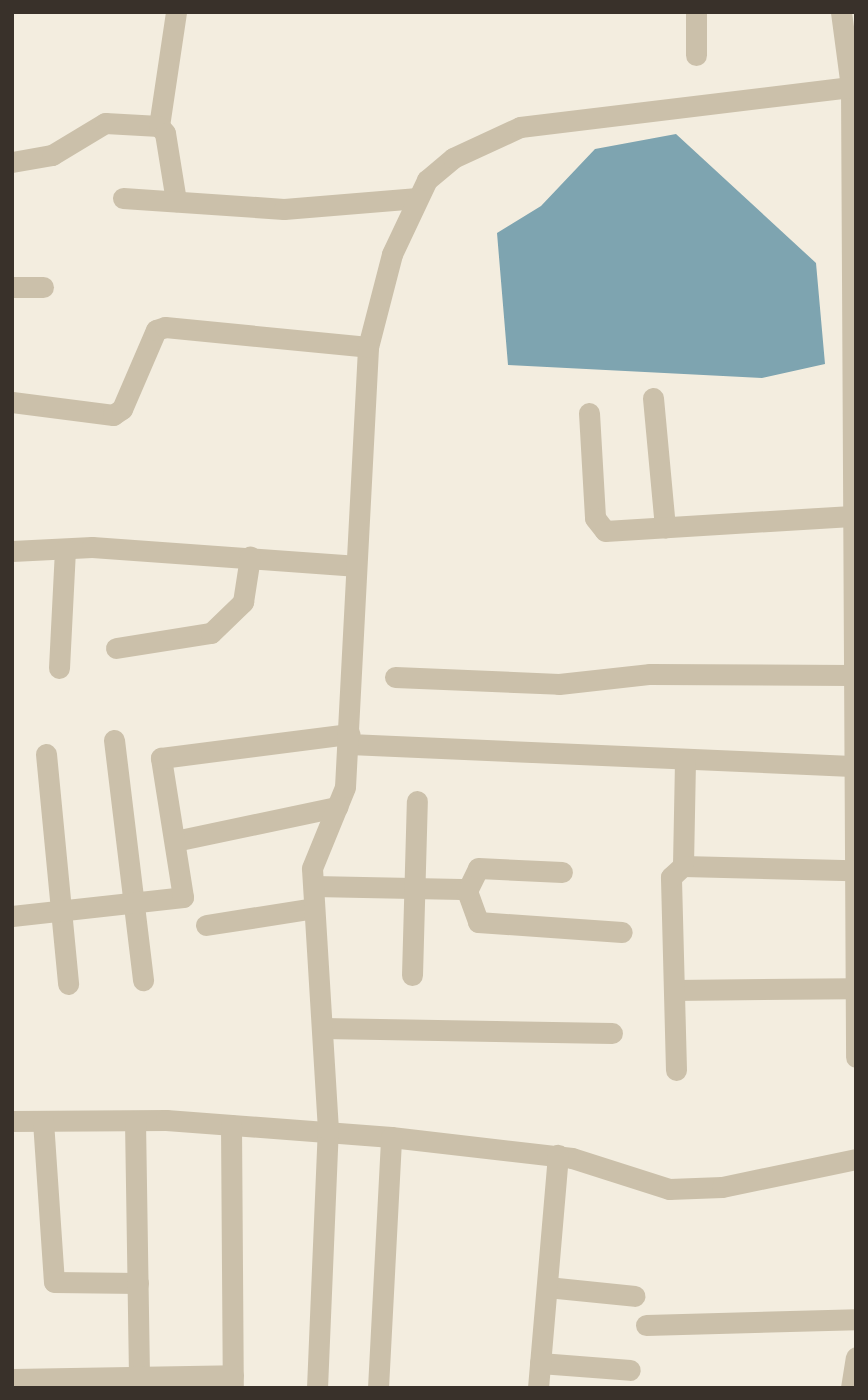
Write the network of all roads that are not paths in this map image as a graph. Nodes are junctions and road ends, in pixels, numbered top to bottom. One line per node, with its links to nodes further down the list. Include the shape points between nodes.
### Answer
1 (176, 12): 6 (street)
2 (696, 12): 4 (street)
3 (844, 13): 5 (street)
4 (696, 55)
5 (851, 87): 9 (street, via 520,127 453,158); 17 (street)
6 (159, 126): 7 (street, via 105,123 52,155); 10 (street, via 165,133)
7 (12, 162)
8 (124, 198): 10 (street)
9 (418, 198): 10 (street, via 296,209); 13 (street, via 392,254)
10 (176, 201)
11 (12, 287): 12 (street)
12 (43, 288)
13 (368, 347): 15 (street, via 165,327 156,330 122,409 113,415); 22 (street)
14 (653, 398): 18 (street)
15 (12, 402)
16 (589, 413): 18 (street, via 598,526 606,531)
17 (852, 516): 18 (street); 25 (street)
18 (665, 527)
19 (65, 549): 20 (street); 21 (street); 24 (street)
20 (12, 551)
21 (250, 557): 22 (street); 23 (street, via 243,601 211,633)
22 (355, 566): 27 (street)
23 (116, 648)
24 (59, 668)
25 (852, 675): 26 (street, via 650,674 559,684); 31 (street)
26 (395, 677)
27 (349, 739): 30 (street); 33 (street); 34 (street, via 162,758)
28 (114, 740): 41 (street)
29 (46, 754): 42 (street)
30 (685, 761): 31 (street); 35 (street)
31 (852, 766): 36 (street)
32 (417, 801): 38 (street)
33 (337, 807): 34 (street); 40 (street, via 312,868)
34 (175, 841): 41 (street, via 183,897)
35 (683, 866): 36 (street); 50 (street, via 671,877)
36 (852, 870): 49 (street)
37 (562, 872): 39 (street, via 478,867)
38 (414, 888): 39 (street); 40 (street); 46 (street)
39 (467, 891): 45 (street, via 478,922)
40 (314, 897): 44 (street); 51 (street)
41 (132, 903): 42 (street); 47 (street)
42 (63, 911): 43 (street); 48 (street)
43 (12, 916)
44 (206, 925)
45 (622, 932)
46 (412, 975)
47 (143, 980)
48 (68, 984)
49 (852, 988): 50 (street); 53 (street)
50 (674, 990): 54 (street)
51 (322, 1028): 52 (street); 59 (street)
52 (612, 1033)
53 (856, 1057)
54 (676, 1070)
55 (12, 1121): 56 (street)
56 (43, 1121): 57 (street); 63 (street, via 54,1282)
57 (135, 1121): 58 (street); 63 (street)
58 (231, 1125): 59 (street); 73 (street)
59 (328, 1130): 60 (street); 74 (street)
60 (391, 1137): 61 (street); 75 (street)
61 (558, 1155): 62 (street, via 669,1189 722,1187); 64 (street)
62 (856, 1159)
63 (138, 1283): 71 (street)
64 (547, 1287): 65 (street); 69 (street)
65 (635, 1296)
66 (856, 1319): 67 (street)
67 (646, 1325)
68 (856, 1357): 77 (street)
69 (540, 1363): 70 (street); 76 (street)
70 (630, 1370)
71 (139, 1374): 72 (street); 73 (street)
72 (12, 1379)
73 (233, 1382)
74 (317, 1388)
75 (378, 1388)
76 (538, 1388)
77 (851, 1388)

